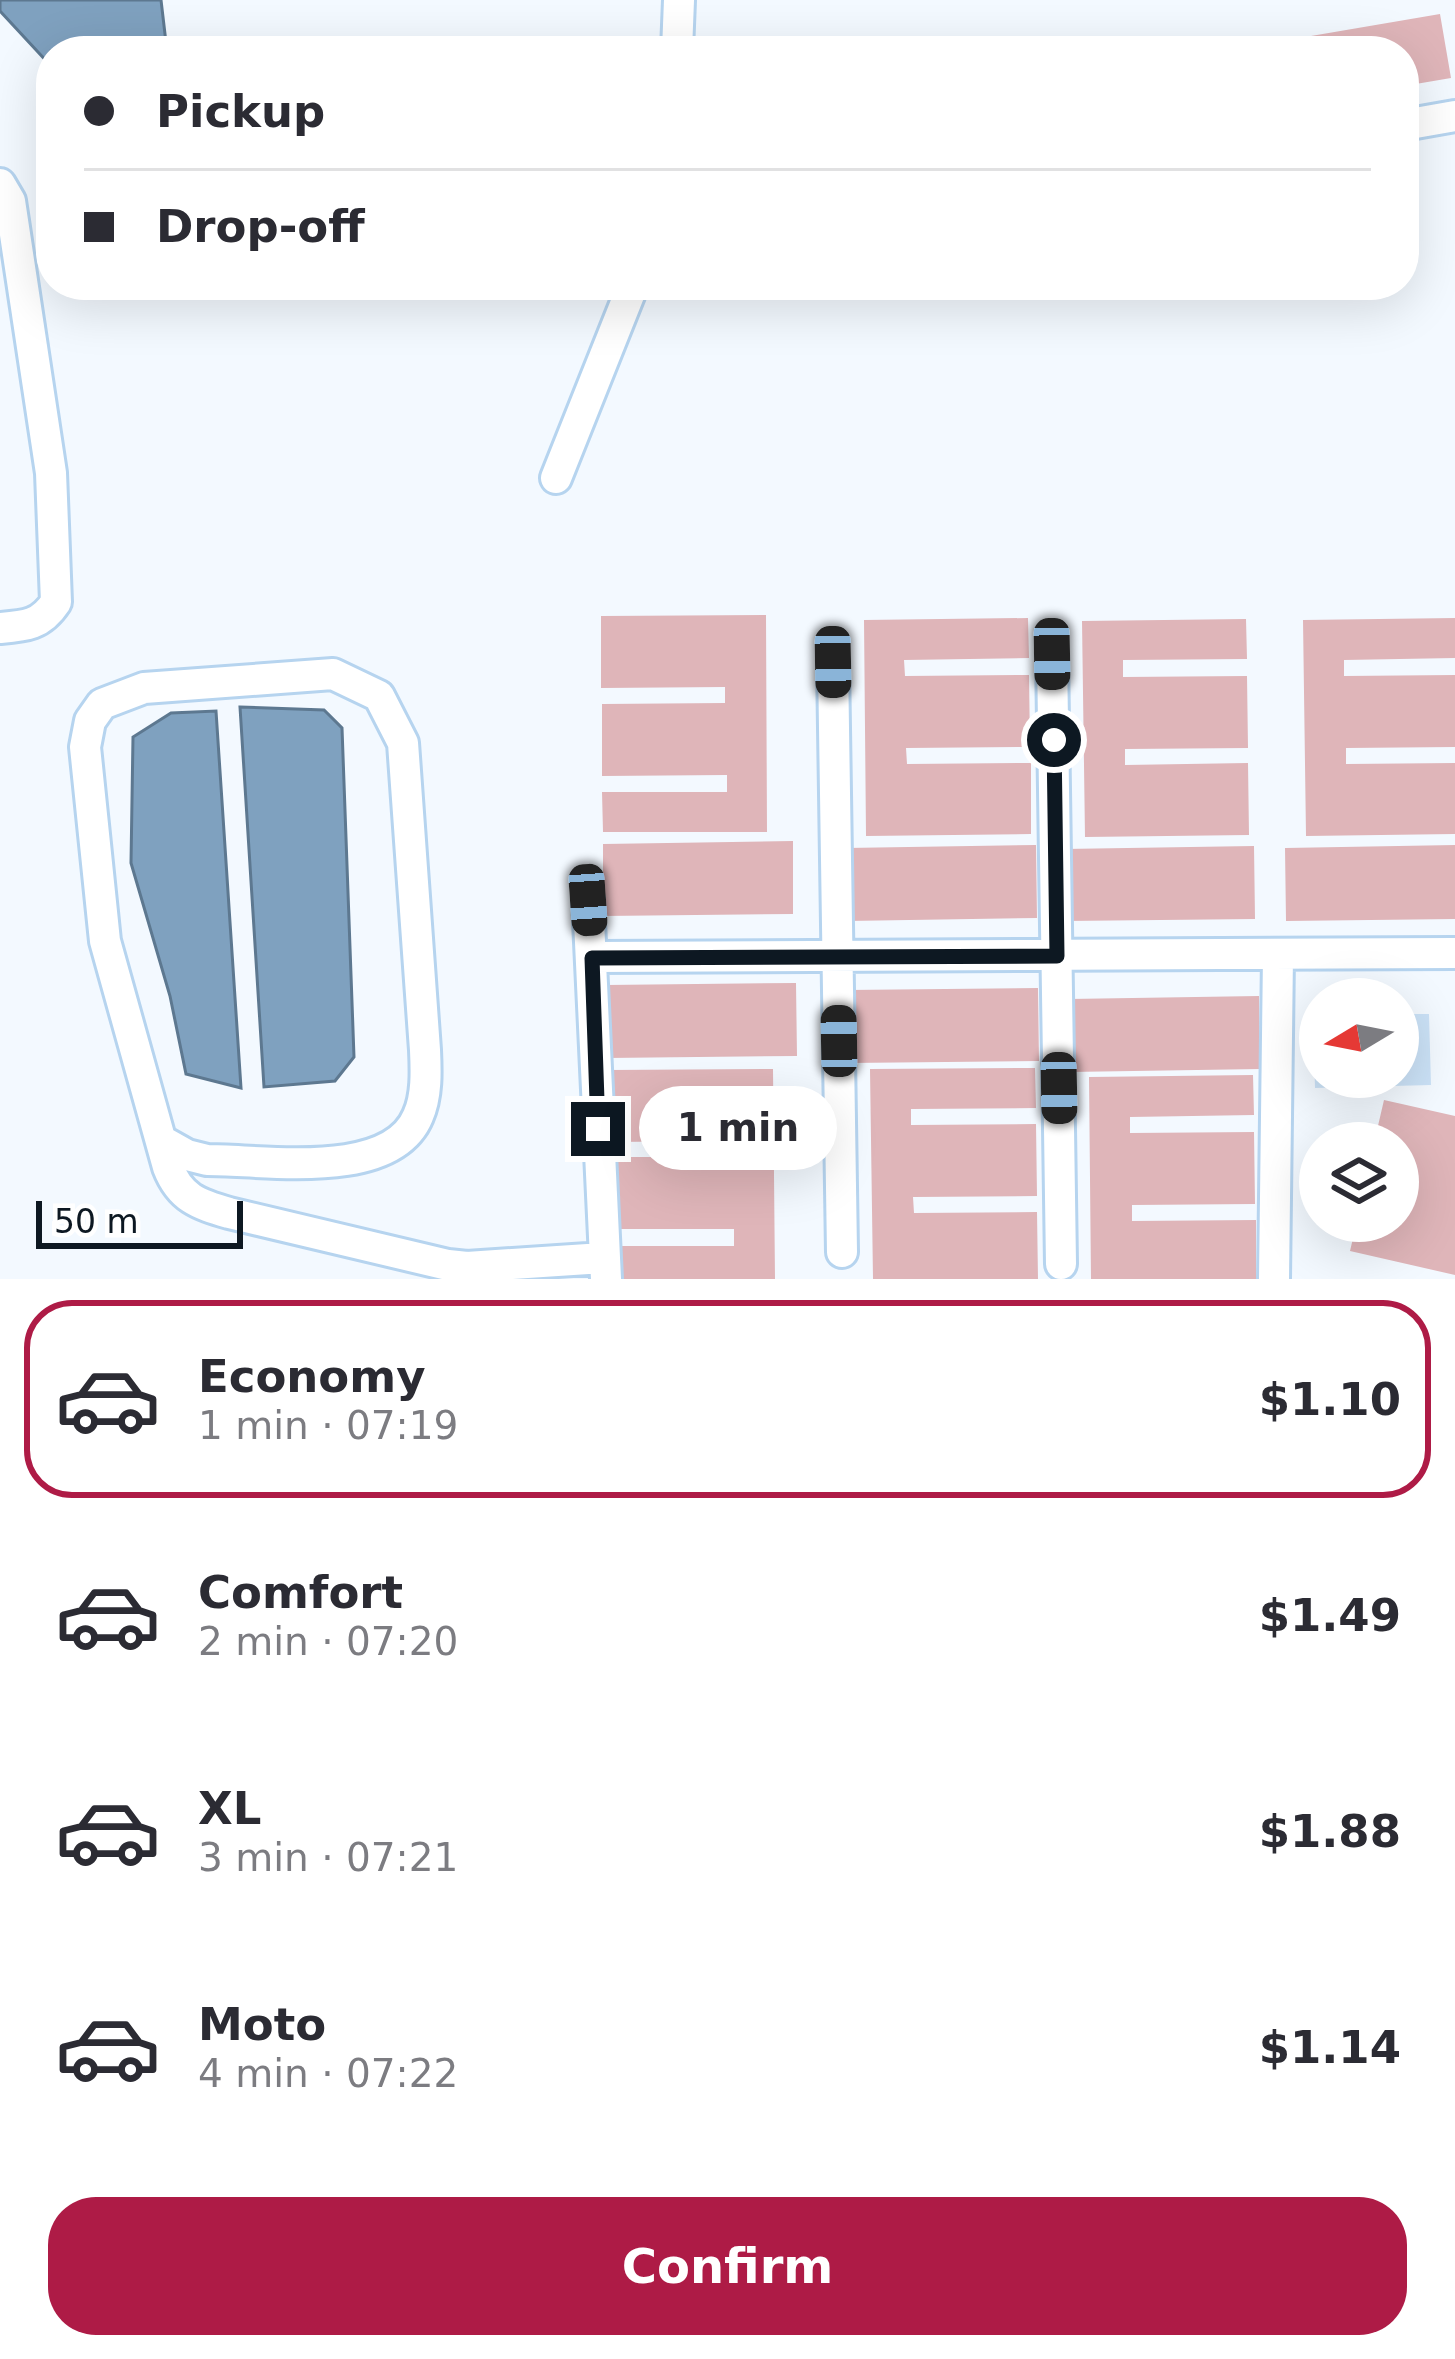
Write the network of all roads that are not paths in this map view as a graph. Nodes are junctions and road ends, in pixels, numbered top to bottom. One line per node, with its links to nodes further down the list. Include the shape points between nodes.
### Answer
1 (679, 0): 2 (lane)
2 (678, 36)
3 (1455, 116): 4 (lane)
4 (1419, 122)
5 (0, 184): 8 (lane, via 10,200 51,473 56,602 45,619)
6 (627, 300): 7 (lane)
7 (556, 478)
8 (0, 628)
9 (1052, 654): 15 (lane)
10 (833, 662): 14 (lane)
11 (588, 900): 16 (lane)
12 (1455, 952): 13 (lane)
13 (1278, 955): 15 (lane); 21 (lane)
14 (838, 956): 15 (lane); 16 (lane); 18 (lane)
15 (1057, 956): 19 (lane)
16 (592, 958): 20 (lane)
17 (162, 1141): 17 (lane, via 105,940 85,747 90,721 102,704 144,688 288,674 356,682 379,696 403,743 425,1050 418,1116 398,1145 345,1160 207,1160); 20 (lane, via 177,1190 229,1214 467,1267)
18 (842, 1252)
19 (1061, 1264)
20 (604, 1269)
21 (1274, 1279)

